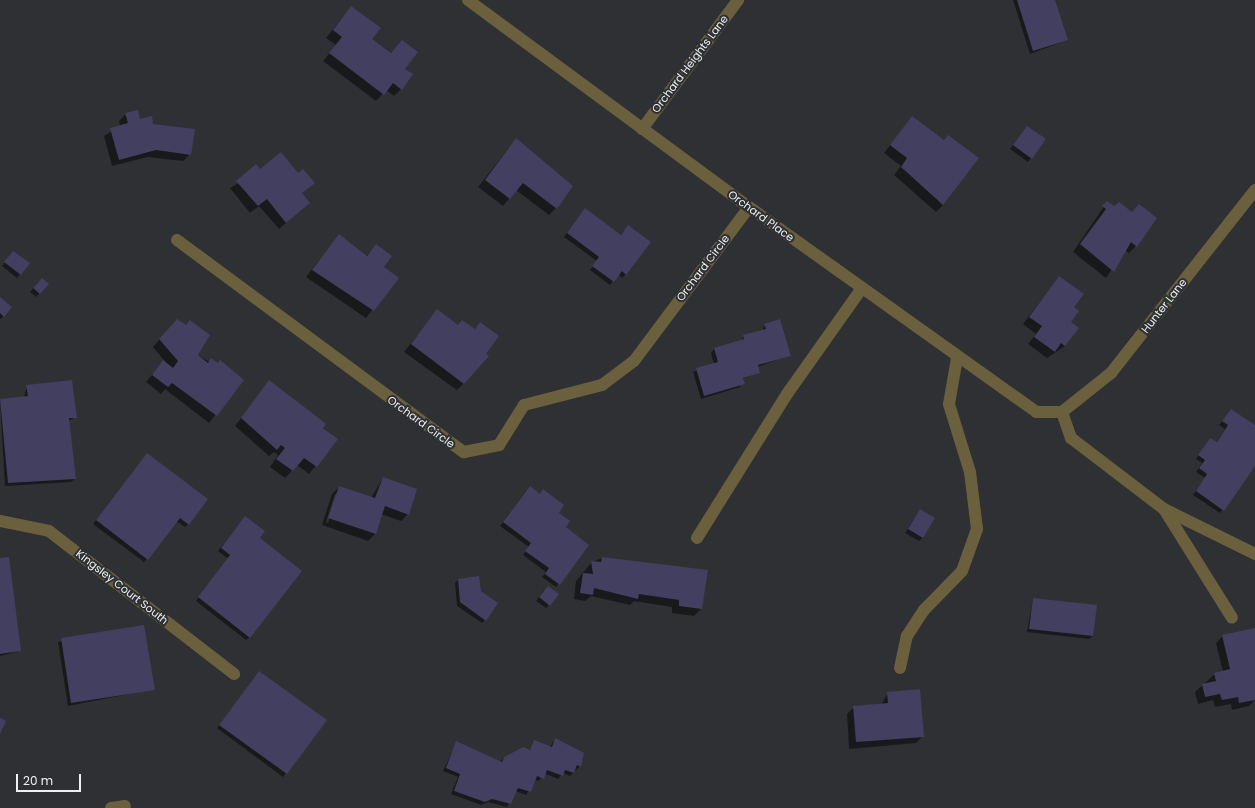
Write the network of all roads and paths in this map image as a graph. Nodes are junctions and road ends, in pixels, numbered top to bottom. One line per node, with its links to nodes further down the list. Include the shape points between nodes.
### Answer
1 (468, 0): 3 (street, Orchard Place)
2 (738, 0): 3 (street, Orchard Heights Lane)
3 (642, 129): 5 (street, Orchard Place)
4 (1255, 190): 9 (street, Hunter Lane, via 1111,373)
5 (749, 207): 6 (street, Orchard Circle, via 634,361 602,385 524,405 498,445 464,452); 7 (street, Orchard Place)
6 (177, 240)
7 (862, 288): 8 (street, Orchard Place); 12 (street, via 786,394)
8 (958, 358): 9 (street, Orchard Place, via 1036,412); 15 (street, via 949,404 970,472 977,530 962,571 924,610 907,636)
9 (1062, 412): 10 (street, via 1071,438)
10 (1164, 509): 13 (street); 14 (street)
11 (0, 521): 16 (street, Kingsley Court South, via 49,531)
12 (697, 538)
13 (1255, 554)
14 (1232, 618)
15 (900, 668)
16 (234, 674)
17 (125, 806): 18 (street)
18 (112, 808)

